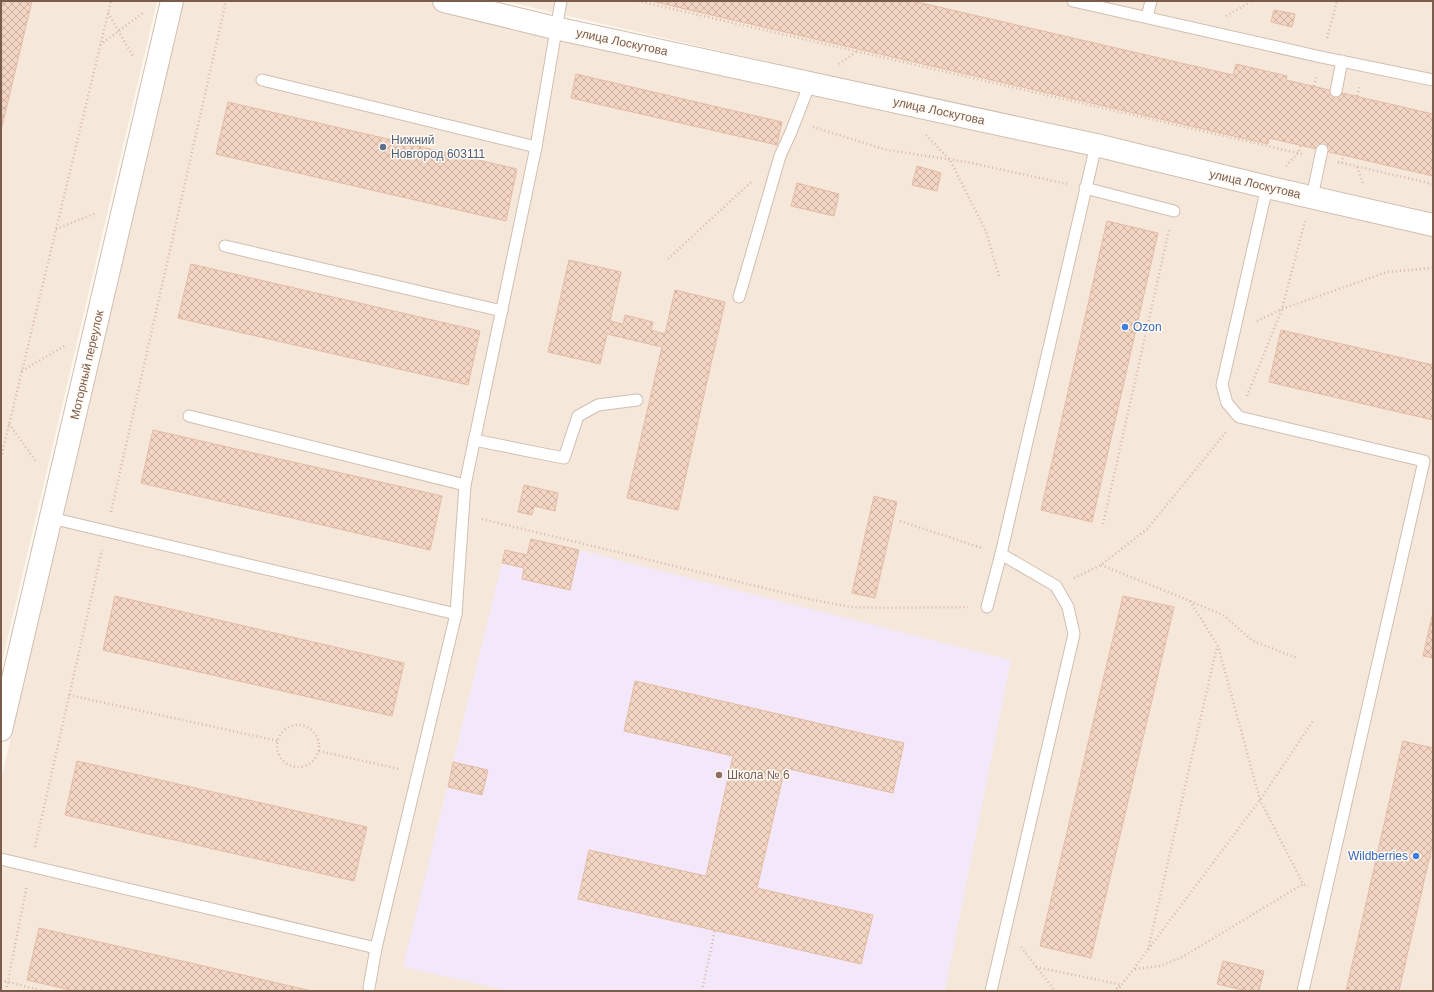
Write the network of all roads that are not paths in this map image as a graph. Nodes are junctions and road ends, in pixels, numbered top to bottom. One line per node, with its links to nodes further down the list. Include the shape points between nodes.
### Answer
1 (172, 1): 29 (street, Моторный переулок)
2 (444, 1): 7 (street, улица Лоскутова)
3 (561, 1): 7 (lane)
4 (1074, 1): 6 (lane)
5 (1151, 1): 6 (lane)
6 (1147, 17): 8 (lane)
7 (556, 28): 11 (street, улица Лоскутова); 14 (lane)
8 (1342, 61): 10 (lane); 12 (lane)
9 (262, 80): 14 (lane)
10 (1433, 80)
11 (810, 83): 13 (street, улица Лоскутова); 22 (lane, via 780,156)
12 (1336, 91)
13 (1096, 145): 16 (street, улица Лоскутова); 17 (lane)
14 (536, 147): 23 (lane)
15 (1321, 154): 18 (lane)
16 (1267, 187): 18 (street, улица Лоскутова); 27 (lane, via 1222,385 1227,404 1240,417)
17 (1085, 188): 19 (lane); 30 (lane)
18 (1312, 197): 20 (street, улица Лоскутова)
19 (1174, 211)
20 (1433, 225)
21 (225, 246): 23 (lane)
22 (739, 297)
23 (502, 311): 26 (lane)
24 (637, 400): 26 (lane, via 598,404 578,416 564,458)
25 (189, 416): 28 (lane)
26 (474, 440): 28 (lane)
27 (1428, 462): 38 (lane)
28 (465, 485): 32 (lane)
29 (51, 518): 32 (lane); 33 (street, Моторный переулок)
30 (1001, 554): 31 (lane); 37 (lane, via 1056,586 1068,607 1074,634)
31 (987, 606)
32 (456, 614): 35 (lane)
33 (1, 730)
34 (1, 859): 35 (lane)
35 (376, 948): 36 (lane)
36 (369, 988)
37 (991, 991)
38 (1303, 991)

